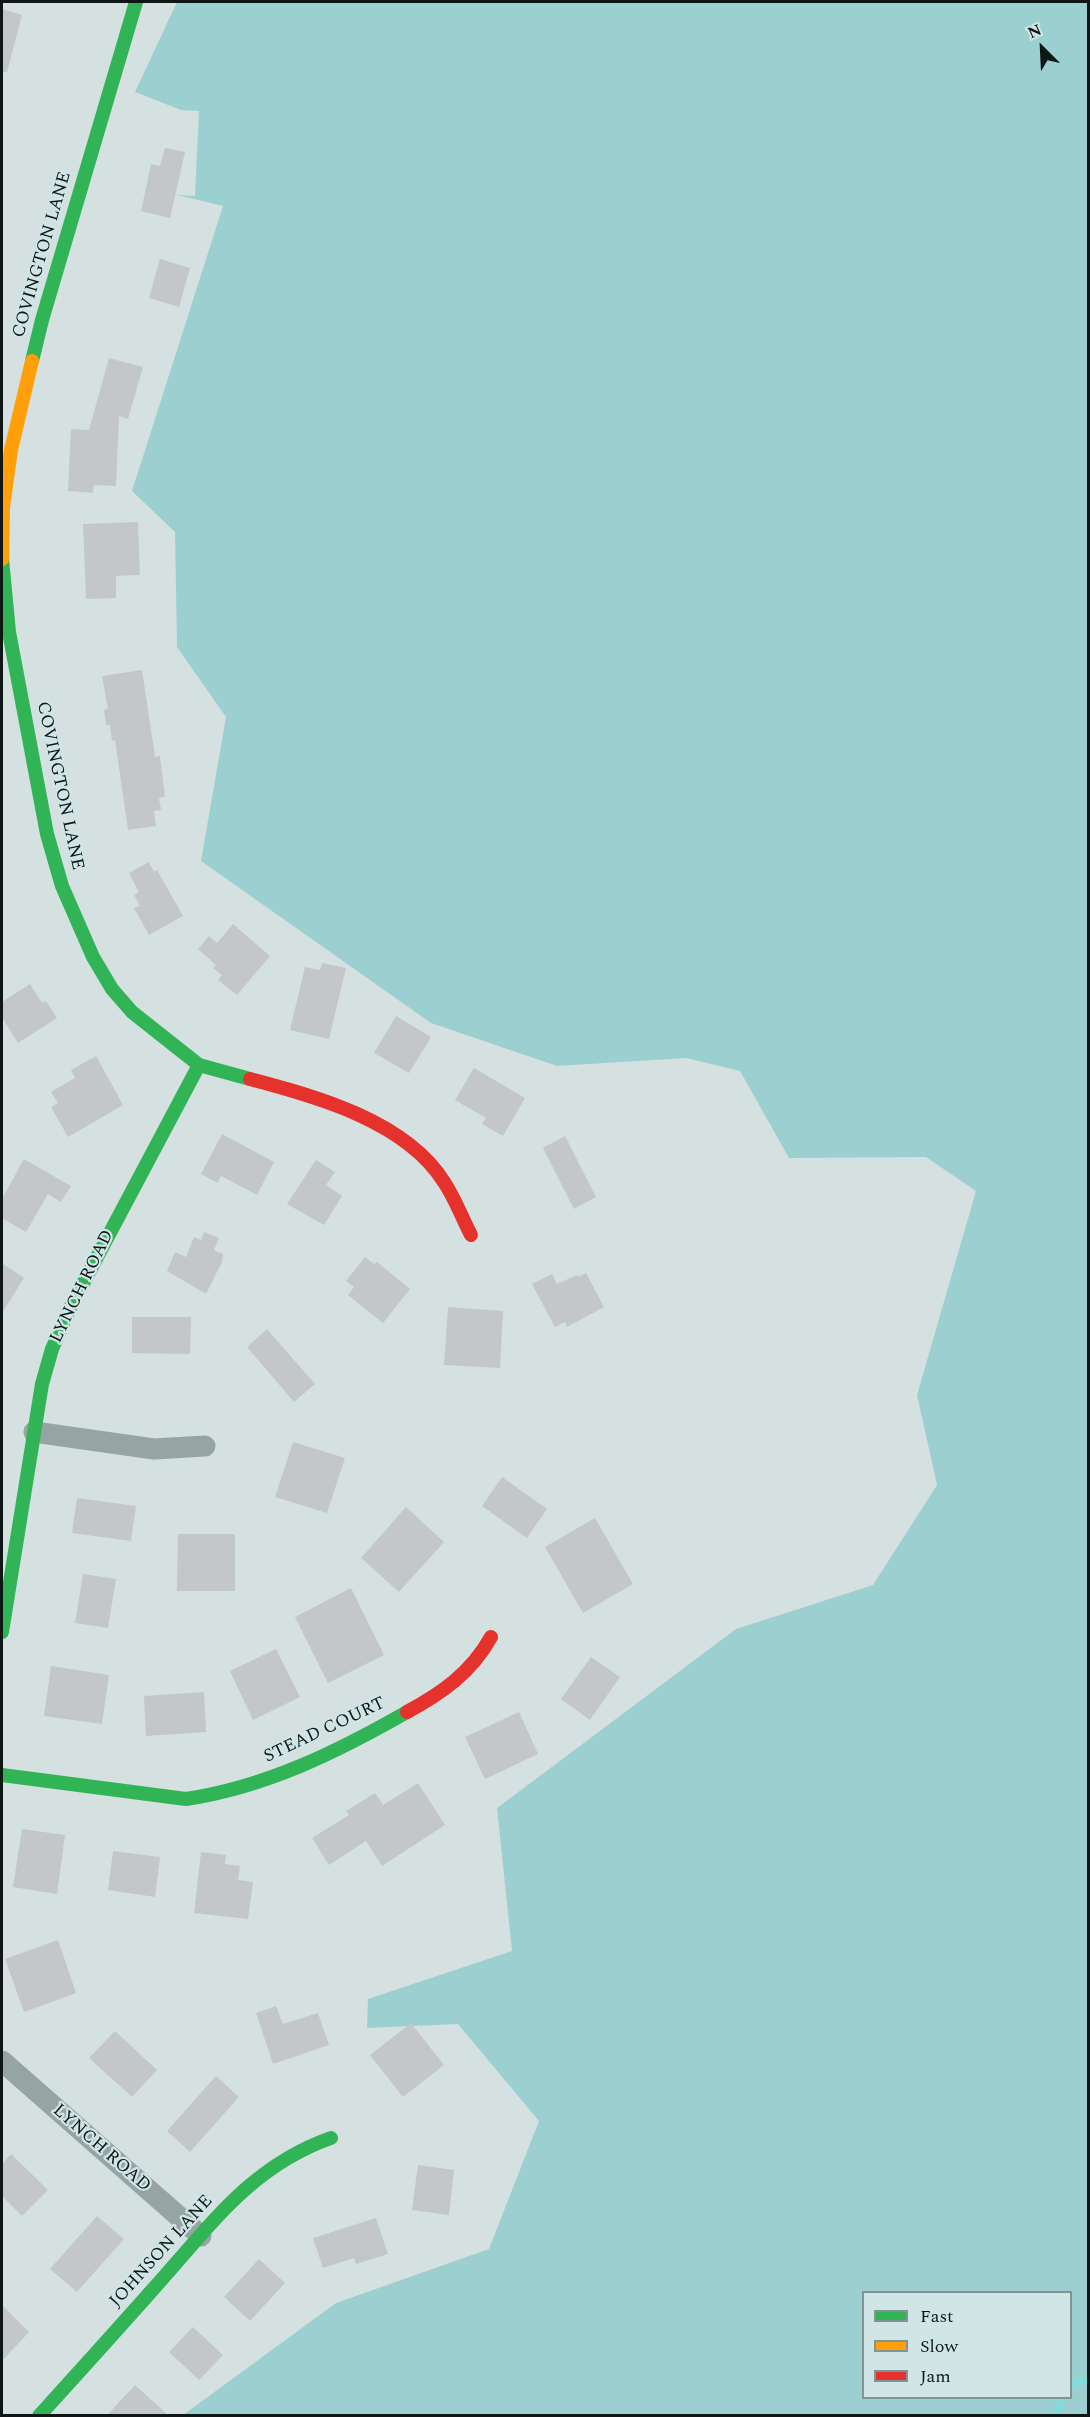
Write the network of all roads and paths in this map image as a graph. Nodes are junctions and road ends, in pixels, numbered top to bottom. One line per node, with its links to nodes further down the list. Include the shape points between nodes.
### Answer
1 (136, 2): 2 (street, COVINGTON LANE, via 42,320 12,450 3,507)
2 (2, 559): 3 (street, COVINGTON LANE)
3 (5, 633): 4 (street, COVINGTON LANE, via 47,834 62,886 93,957 112,989 132,1012)
4 (199, 1065): 5 (street, COVINGTON LANE, via 318,1097 398,1135 444,1181); 6 (street, LYNCH ROAD, via 70,1308 47,1366)
5 (471, 1235)
6 (34, 1432): 7 (street, via 154,1449); 8 (street, LYNCH ROAD)
7 (205, 1446)
8 (2, 1632)
9 (491, 1637): 10 (street, STEAD COURT, via 463,1675 378,1729 293,1770 211,1797 186,1798)
10 (2, 1775)
11 (2, 2061): 13 (street, LYNCH ROAD)
12 (331, 2138): 13 (street, JOHNSON LANE, via 280,2160 237,2197)
13 (201, 2236): 14 (street, JOHNSON LANE)
14 (39, 2415)

